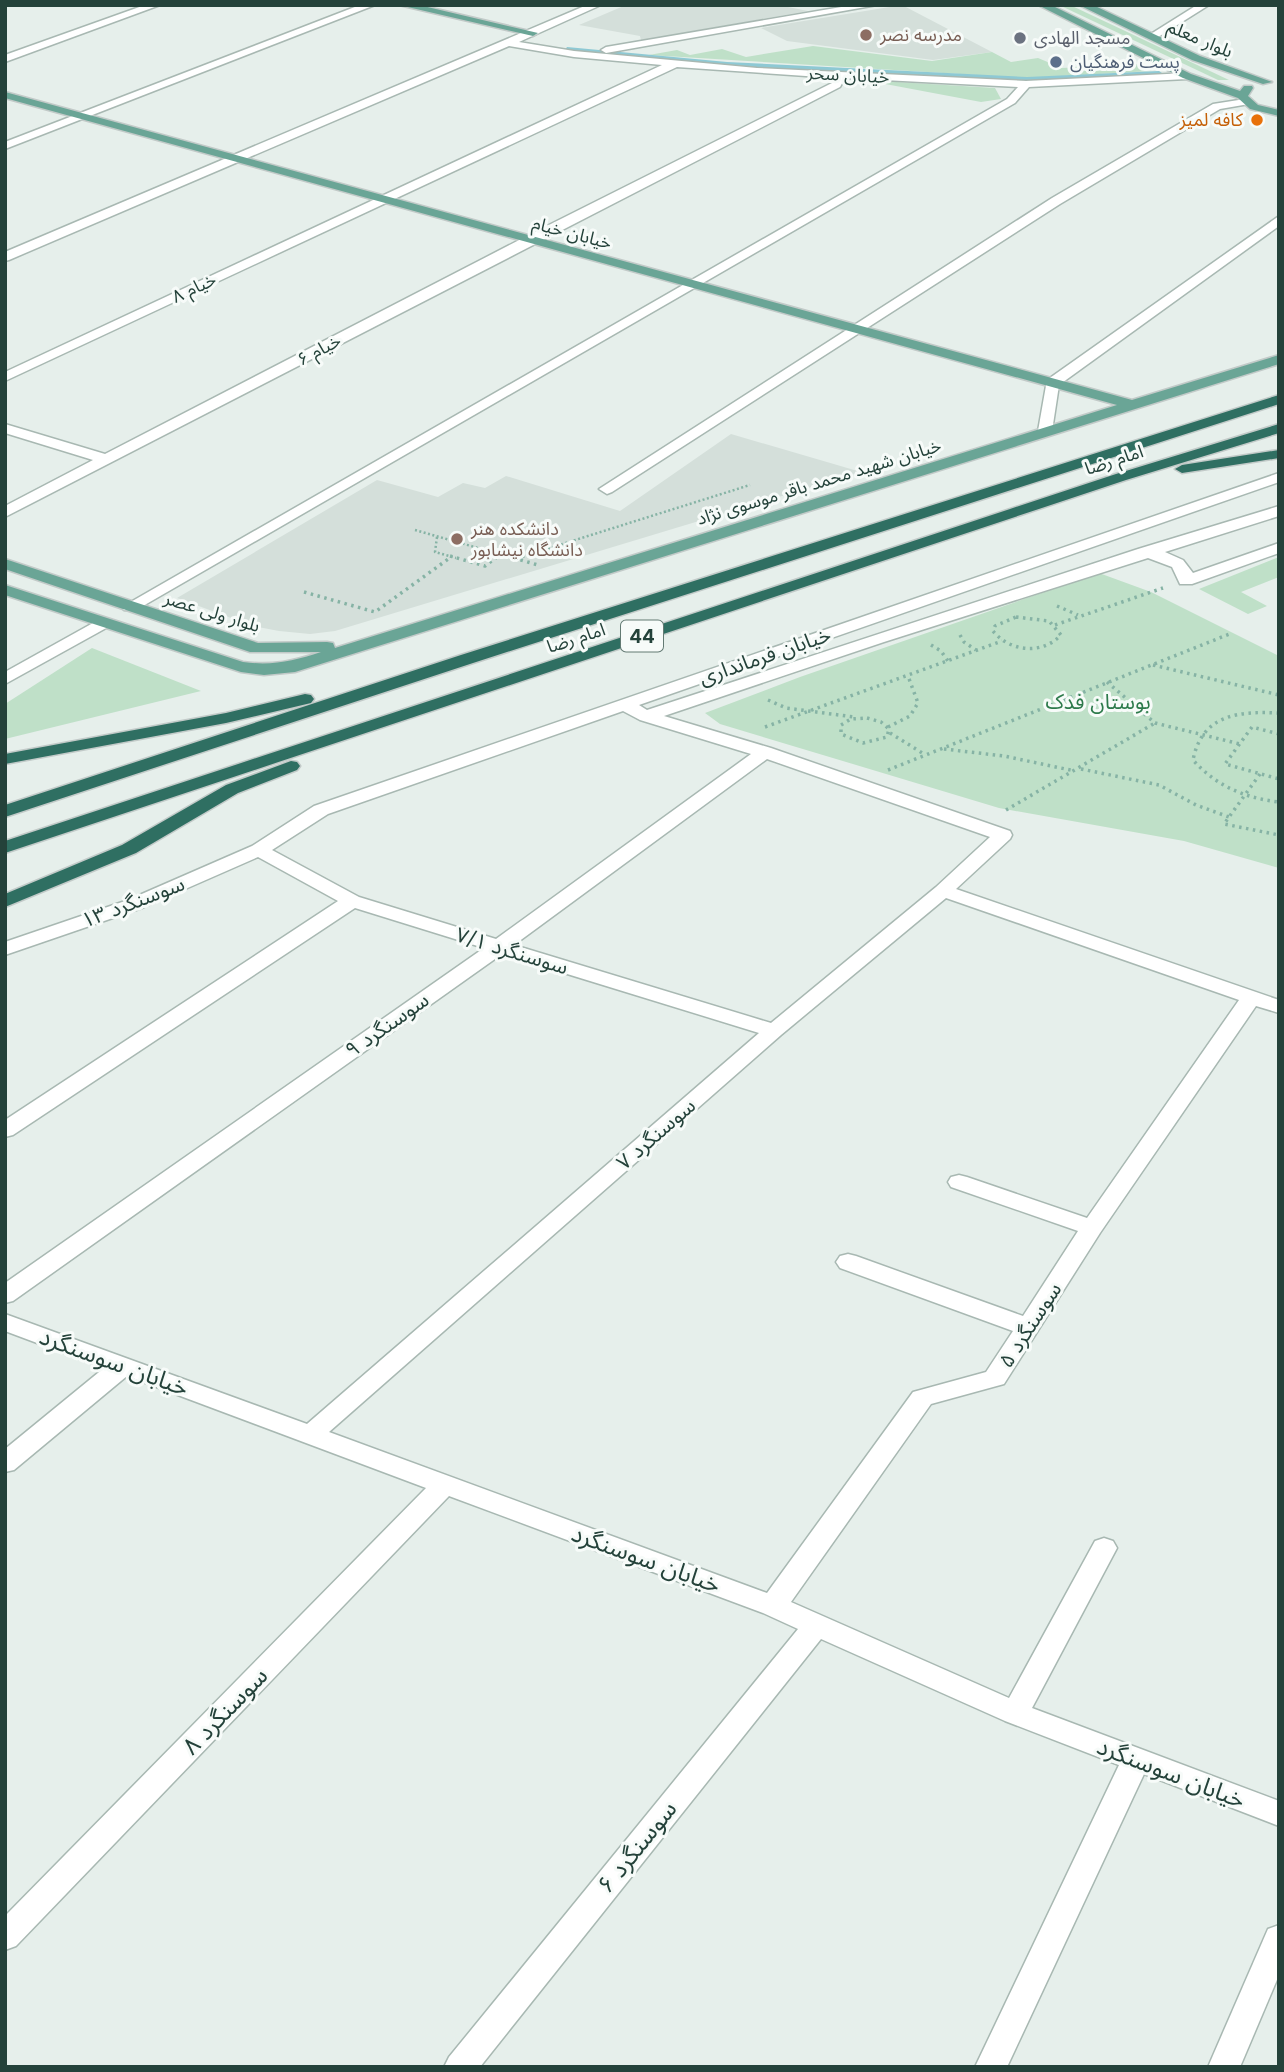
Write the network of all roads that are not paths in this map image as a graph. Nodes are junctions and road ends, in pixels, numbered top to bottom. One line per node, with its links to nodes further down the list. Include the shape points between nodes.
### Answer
1 (155, 5): 13 (street)
2 (370, 5): 22 (street)
3 (404, 5): 9 (main road)
4 (596, 5): 9 (street)
5 (872, 5): 12 (street)
6 (1043, 5): 16 (main road, بلوار معلم)
7 (1084, 5): 10 (main road, بلوار معلم)
8 (1204, 5): 10 (street)
9 (533, 33): 11 (street)
10 (1151, 37): 17 (main road, بلوار معلم, via 1207,62)
11 (509, 43): 14 (street, خیابان سحر); 24 (street)
12 (606, 50)
13 (5, 59)
14 (674, 64): 15 (street, خیابان سحر); 25 (street, خیام ۸)
15 (842, 75): 18 (street, خیابان سحر); 27 (street, خیام ۶, via 836,85)
16 (1188, 76): 18 (street, خیابان سحر); 20 (main road, بلوار معلم)
17 (1273, 82): 20 (main road, via 1247,88)
18 (1026, 84): 29 (street, via 1011,101)
19 (5, 95): 22 (main road, خیابان خیام)
20 (1243, 99): 21 (main road, بلوار معلم); 30 (street, via 1217,106 1056,201)
21 (1279, 113)
22 (81, 116): 23 (street); 24 (main road, خیابان خیام)
23 (5, 146)
24 (235, 158): 25 (main road, خیابان خیام); 28 (street)
25 (383, 199): 27 (main road, خیابان خیام); 32 (street, خیام ۸)
26 (1279, 220): 33 (street)
27 (531, 239): 29 (main road, خیابان خیام); 40 (street, خیام ۶)
28 (5, 257)
29 (691, 283): 30 (main road, خیابان خیام); 51 (street)
30 (857, 329): 33 (main road, خیابان خیام); 43 (street)
31 (1279, 359): 35 (main road, خیابان شهید محمد باقر موسوی نژاد)
32 (5, 377)
33 (1052, 383): 35 (main road, خیابان خیام); 38 (street)
34 (1279, 399): 54 (highway, امام رضا / 44)
35 (1130, 404): 38 (main road, خیابان شهید محمد باقر موسوی نژاد)
36 (5, 428): 40 (street)
37 (1279, 428): 41 (highway, امام رضا / 44)
38 (1045, 431): 53 (main road, خیابان شهید محمد باقر موسوی نژاد)
39 (1279, 454): 41 (highway)
40 (107, 460): 44 (street, خیام ۶)
41 (1121, 477): 56 (highway, امام رضا / 44)
42 (1279, 477): 57 (street, خیابان فرمانداری)
43 (607, 489)
44 (5, 512)
45 (1278, 512): 46 (street, via 1271,520); 48 (street)
46 (1277, 530)
47 (1279, 548): 48 (street, via 1186,580 1182,566)
48 (1144, 552): 58 (street)
49 (5, 564): 51 (main road, بلوار ولی عصر)
50 (5, 590): 52 (main road)
51 (130, 607): 52 (main road); 53 (main road, بلوار ولی عصر, via 256,648)
52 (102, 623): 53 (main road, via 206,657 264,670 289,668); 55 (street)
53 (370, 643)
54 (467, 659): 60 (highway, via 226,718); 61 (highway, امام رضا / 44)
55 (5, 679)
56 (503, 682): 62 (highway, امام رضا / 44); 65 (highway, via 232,789 129,849)
57 (626, 705): 58 (street); 63 (street, خیابان فرمانداری, via 321,810)
58 (646, 716): 59 (street)
59 (765, 752): 64 (street, سوسنگرد ۷, via 1003,835); 67 (street, سوسنگرد ۹)
60 (5, 758)
61 (5, 811)
62 (5, 847)
63 (259, 850): 66 (street, سوسنگرد ۷/۱); 68 (street, سوسنگرد ۱۳, via 135,904)
64 (943, 891): 69 (street); 71 (street, سوسنگرد ۷)
65 (5, 901)
66 (352, 901): 67 (street, سوسنگرد ۷/۱); 72 (street)
67 (498, 947): 71 (street, سوسنگرد ۷/۱); 76 (street, سوسنگرد ۹)
68 (5, 949)
69 (1251, 998): 70 (street); 74 (street, سوسنگرد ۵)
70 (1279, 1007)
71 (774, 1031): 80 (street, سوسنگرد ۷)
72 (5, 1130)
73 (959, 1182): 74 (street)
74 (1092, 1228): 78 (street, سوسنگرد ۵)
75 (848, 1262): 78 (street)
76 (5, 1295)
77 (5, 1322): 79 (street, خیابان سوسنگرد)
78 (1028, 1327): 84 (street, سوسنگرد ۵, via 995,1378 922,1398)
79 (123, 1366): 80 (street, خیابان سوسنگرد); 81 (street)
80 (310, 1435): 82 (street, خیابان سوسنگرد)
81 (5, 1463)
82 (444, 1485): 84 (street, خیابان سوسنگرد); 89 (street, سوسنگرد ۸)
83 (1104, 1548): 86 (street)
84 (773, 1606): 85 (street, خیابان سوسنگرد)
85 (815, 1627): 86 (street, خیابان سوسنگرد); 91 (street, سوسنگرد ۶)
86 (1015, 1713): 87 (street, خیابان سوسنگرد)
87 (1136, 1760): 88 (street, خیابان سوسنگرد); 92 (street)
88 (1279, 1814)
89 (5, 1937)
90 (1279, 1938): 93 (street)
91 (460, 2067)
92 (991, 2067)
93 (1224, 2067)

